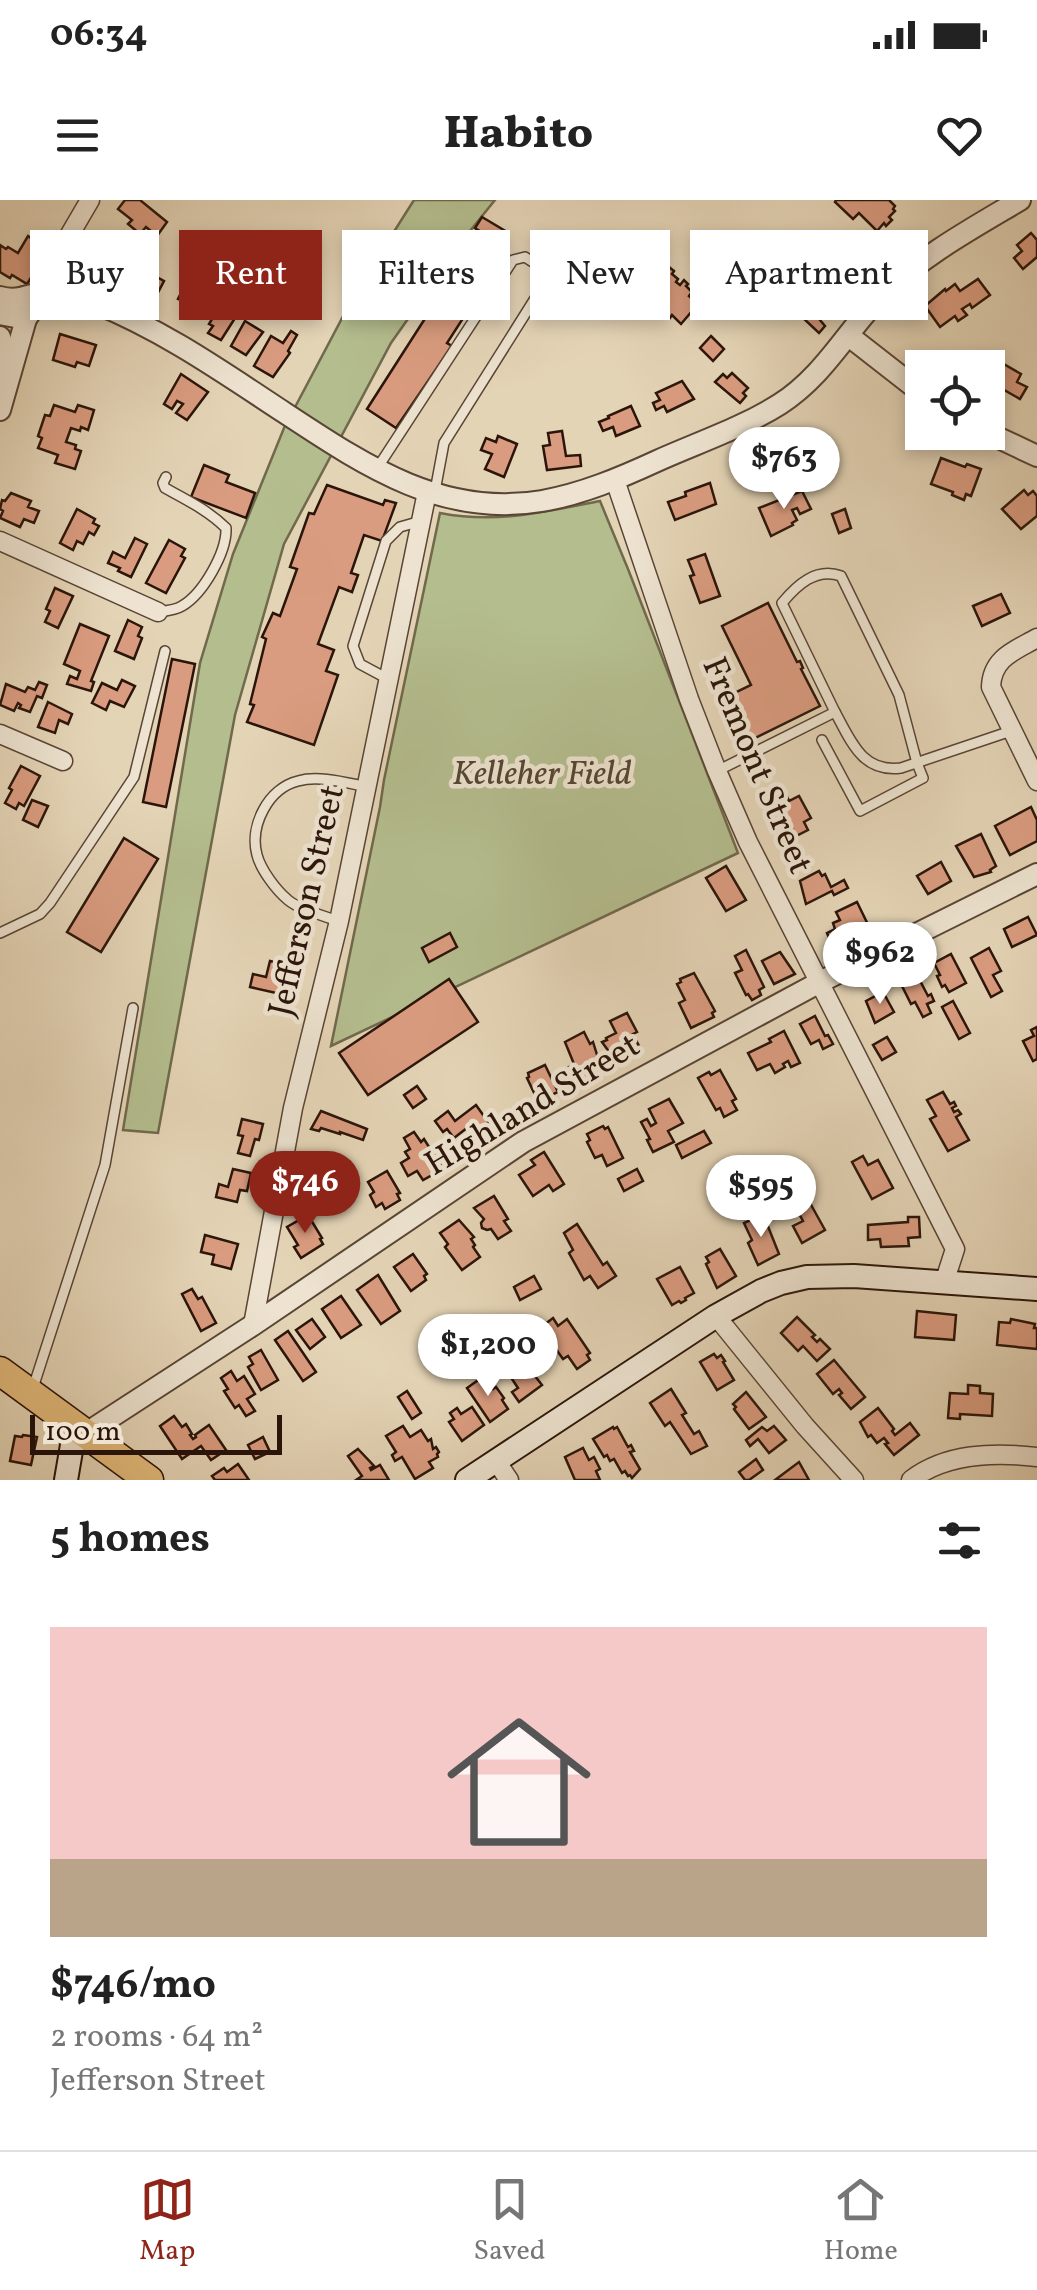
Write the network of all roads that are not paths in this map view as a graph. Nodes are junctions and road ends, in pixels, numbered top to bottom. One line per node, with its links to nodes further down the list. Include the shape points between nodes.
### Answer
1 (90, 200): 3 (street)
2 (1020, 200): 10 (street, via 907,274)
3 (72, 230)
4 (30, 296): 5 (street)
5 (0, 297)
6 (0, 314): 8 (street)
7 (30, 314): 8 (street)
8 (26, 320): 13 (street)
9 (130, 320): 16 (street)
10 (849, 336): 12 (street); 18 (street, via 776,406)
11 (0, 337): 13 (street, via 7,365)
12 (905, 380)
13 (2, 401)
14 (1005, 441): 15 (street)
15 (1037, 456)
16 (376, 470): 19 (street); 19 (lane, via 514,260 524,256 545,270 546,281 444,443)
17 (166, 477): 22 (lane, via 166,488 222,523 227,539 196,594)
18 (614, 480): 19 (street, via 505,504); 32 (street, Fremont Street)
19 (431, 492): 20 (street, Jefferson Street)
20 (421, 521): 25 (street, Jefferson Street); 25 (lane, via 400,527 386,541 353,646 360,664)
21 (0, 541): 22 (street)
22 (158, 612)
23 (1037, 638): 27 (street, via 992,674 991,688)
24 (165, 651): 37 (lane, via 134,776 50,904)
25 (390, 680): 34 (street, Jefferson Street)
26 (835, 712): 31 (lane, via 872,764 886,770); 31 (lane, via 782,602 803,581 833,573 841,576 899,695); 32 (lane)
27 (1011, 730): 31 (lane); 33 (street)
28 (0, 734): 30 (street)
29 (822, 740): 31 (lane, via 860,810 923,778)
30 (62, 761)
31 (917, 763)
32 (717, 772): 38 (street, Fremont Street)
33 (1037, 781)
34 (368, 787): 36 (street, Jefferson Street); 36 (lane, via 299,780 274,792 260,818 258,856 272,882 289,901)
35 (1037, 874): 38 (street, Highland Street)
36 (339, 921): 43 (street, Jefferson Street, via 293,1108)
37 (0, 933)
38 (820, 982): 40 (street, Fremont Street, via 955,1250); 43 (street, Highland Street, via 523,1142)
39 (133, 1008): 45 (lane, via 105,1165)
40 (944, 1283): 41 (main road); 42 (main road, via 807,1277 761,1291)
41 (1037, 1289)
42 (716, 1316): 48 (main road); 52 (street)
43 (253, 1325): 46 (street, Highland Street)
44 (0, 1371): 45 (main road)
45 (31, 1393): 46 (main road)
46 (84, 1434): 49 (main road, via 72,1445); 50 (main road)
47 (1037, 1457): 53 (street, via 975,1455)
48 (502, 1470): 51 (main road)
49 (66, 1480)
50 (149, 1480)
51 (467, 1480)
52 (854, 1480)
53 (911, 1480)

